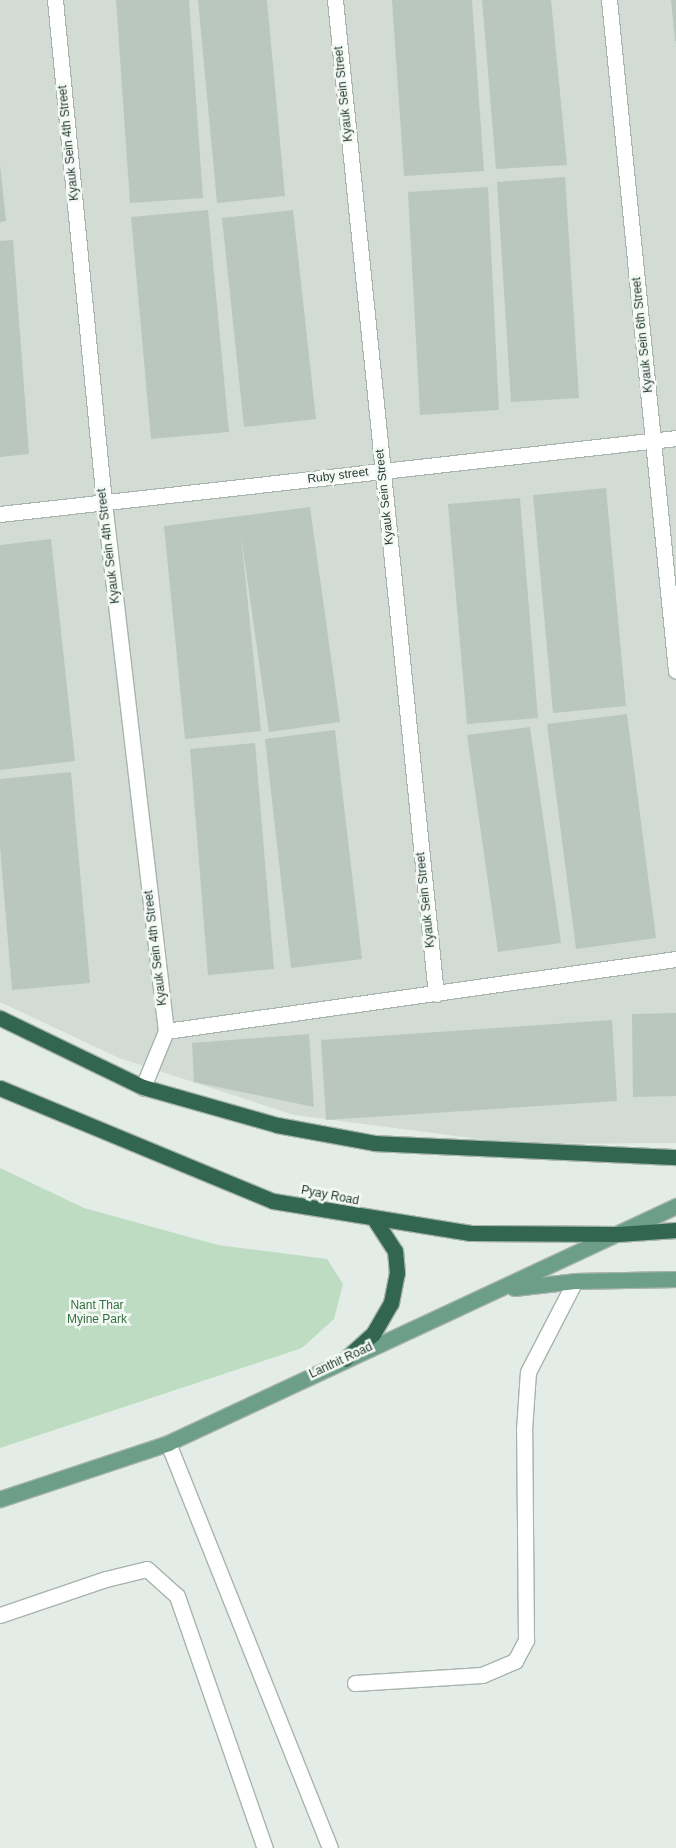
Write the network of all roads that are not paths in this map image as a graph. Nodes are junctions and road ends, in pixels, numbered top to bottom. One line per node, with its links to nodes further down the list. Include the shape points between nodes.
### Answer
1 (55, 0): 7 (street, Kyauk Sein 4th Street)
2 (335, 0): 6 (street, Kyauk Sein Street)
3 (609, 0): 5 (street, Kyauk Sein 6th Street)
4 (676, 438): 5 (street, Ruby street)
5 (653, 440): 6 (street, Ruby street); 9 (street, Kyauk Sein 6th Street)
6 (383, 470): 7 (street, Ruby street); 11 (street, Kyauk Sein Street)
7 (104, 502): 8 (street, Ruby street); 13 (street, Kyauk Sein 4th Street)
8 (0, 514)
9 (676, 671)
10 (676, 959): 11 (street)
11 (436, 994): 13 (street)
12 (0, 1018): 14 (highway)
13 (166, 1031): 14 (street, Kyauk Sein 4th Street)
14 (143, 1087): 16 (highway, via 277,1126 375,1143)
15 (0, 1088): 18 (highway, Pyay Road, via 273,1201)
16 (676, 1157)
17 (676, 1206): 20 (main road, Lanthit Road)
18 (375, 1220): 20 (highway, Pyay Road, via 470,1233); 24 (highway, via 395,1251 397,1274 390,1304 374,1334)
19 (676, 1230): 20 (highway, Pyay Road)
20 (618, 1234): 23 (main road, Lanthit Road)
21 (676, 1279): 22 (main road)
22 (575, 1281): 23 (main road); 28 (street, via 528,1372 524,1430 526,1640 515,1661 482,1675)
23 (500, 1289): 24 (main road, Lanthit Road)
24 (345, 1360): 25 (main road, Lanthit Road)
25 (168, 1443): 26 (main road, Lanthit Road); 30 (street)
26 (0, 1499)
27 (0, 1615): 29 (street, via 106,1579 147,1569 177,1596)
28 (355, 1683)
29 (265, 1848)
30 (330, 1848)

